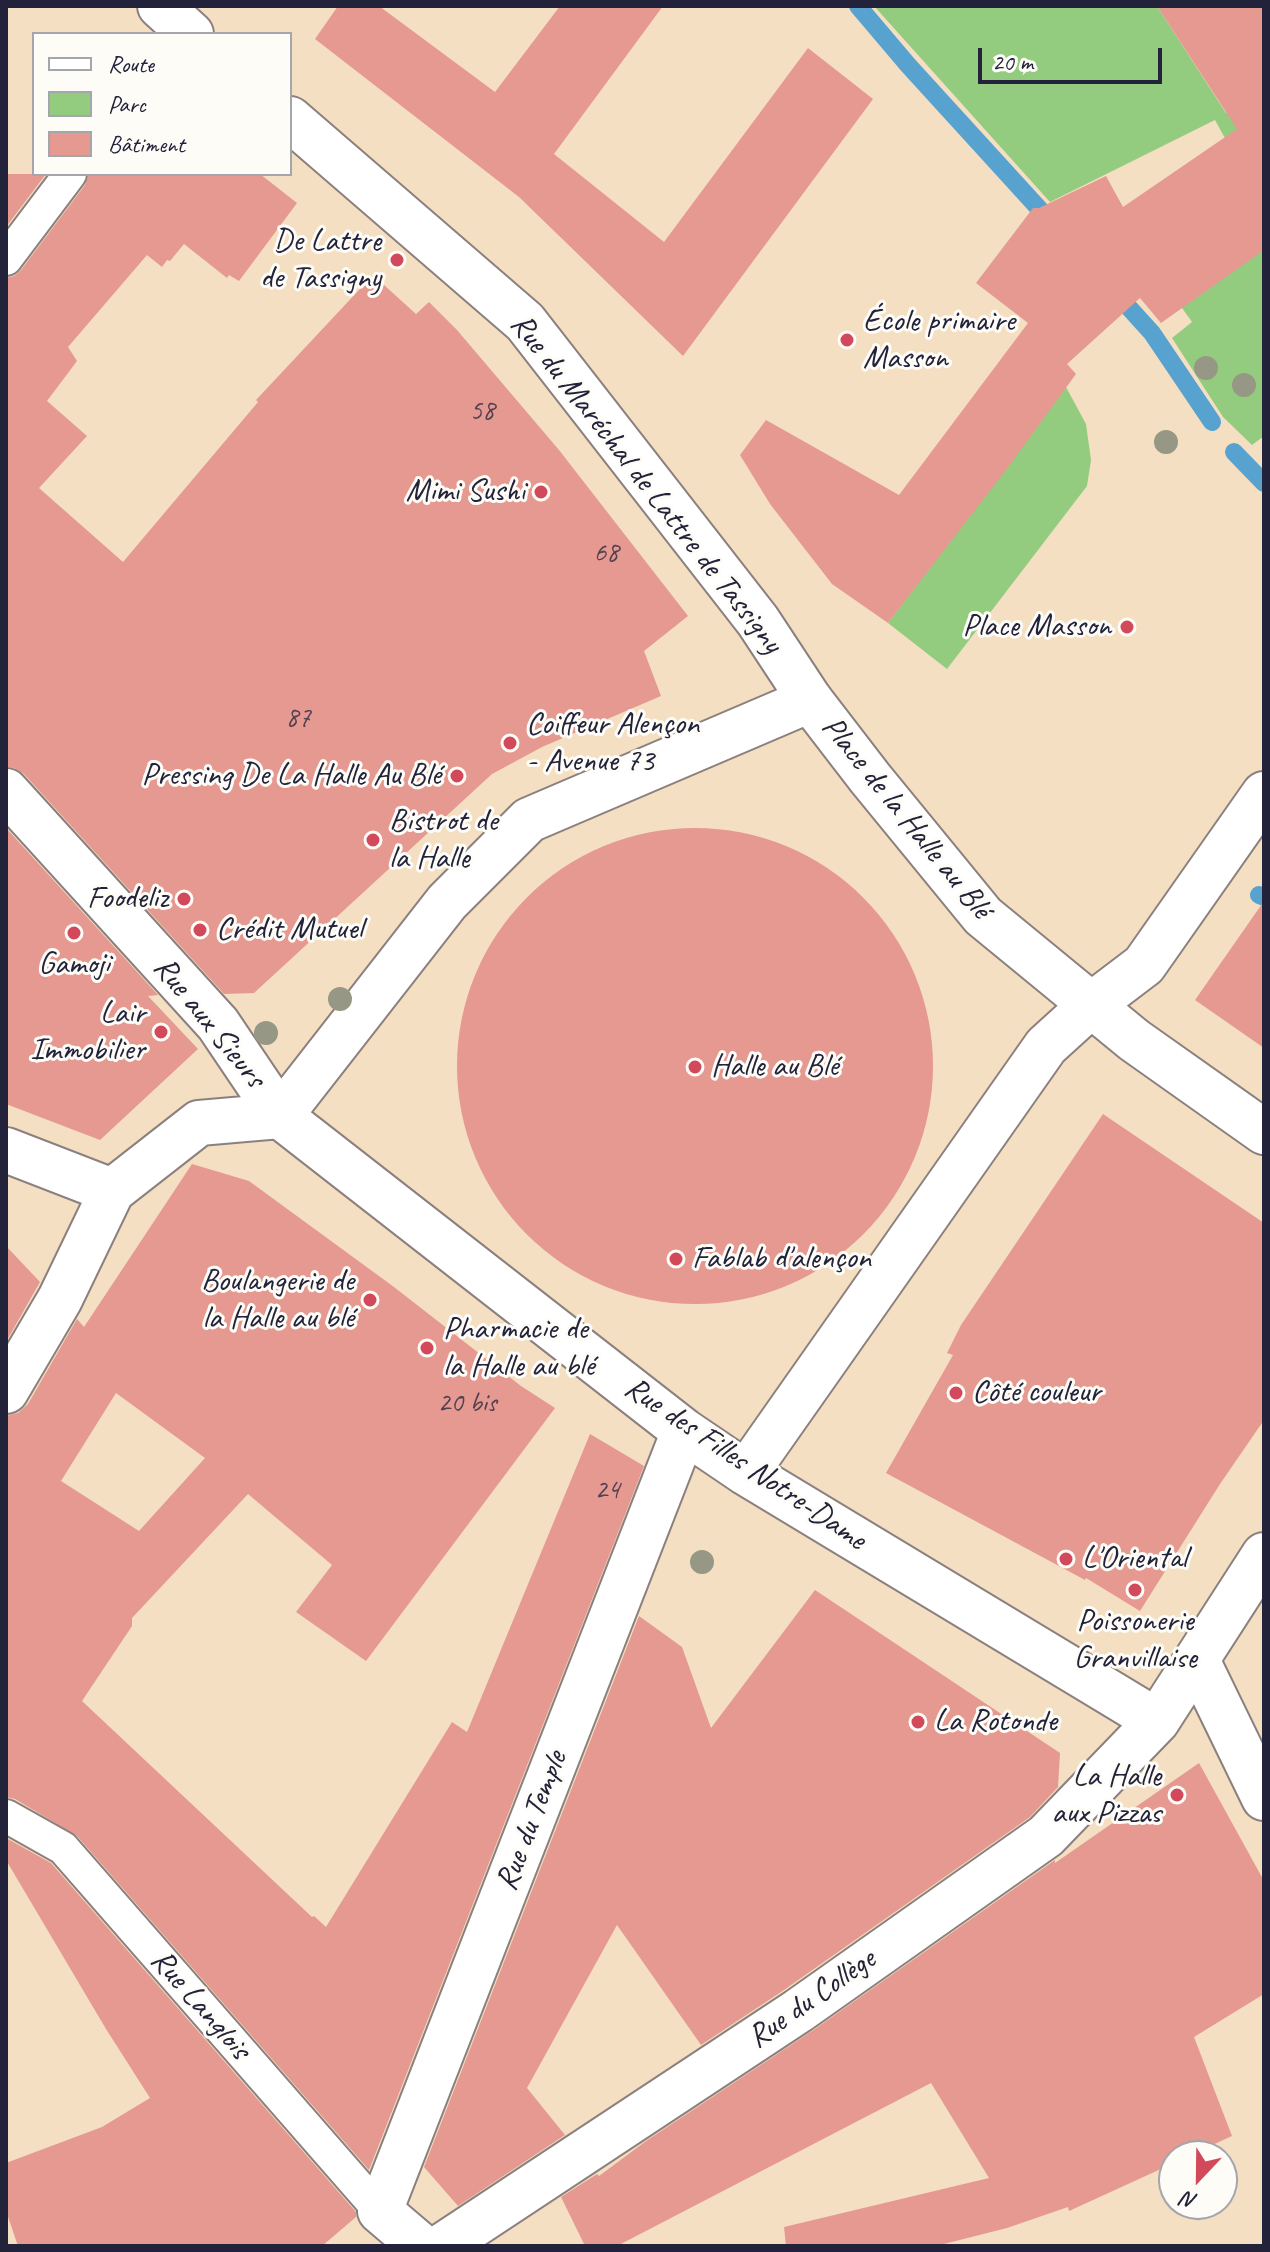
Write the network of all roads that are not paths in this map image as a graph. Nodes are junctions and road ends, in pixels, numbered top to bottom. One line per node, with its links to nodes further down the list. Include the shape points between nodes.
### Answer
1 (292, 121): 4 (street, Rue du Maréchal de Lattre de Tassigny, via 525,322 758,621)
2 (68, 176): 3 (lane)
3 (6, 259)
4 (810, 700): 7 (street, Place de la Halle au Blé, via 983,916); 8 (street, Place de la Halle au Blé, via 529,820 447,902)
5 (6, 791): 8 (street, Rue aux Sieurs, via 218,1024)
6 (1264, 794): 7 (street, via 1144,965)
7 (1090, 1006): 9 (street, Place de la Halle au Blé); 14 (street, via 1046,1046)
8 (280, 1116): 11 (street, via 199,1123); 13 (street, Rue des Filles Notre-Dame)
9 (1264, 1132)
10 (6, 1150): 11 (street)
11 (112, 1191): 12 (street, via 60,1299)
12 (6, 1391)
13 (684, 1431): 14 (street, Rue des Filles Notre-Dame); 20 (street, Rue du Temple)
14 (746, 1473): 17 (street, Rue des Filles Notre-Dame)
15 (1264, 1555): 16 (street, Rue du Collège)
16 (1197, 1660): 17 (street, Rue du Collège); 18 (street)
17 (1157, 1721): 22 (street, Rue du Collège, via 1046,1836 798,2011)
18 (1264, 1798)
19 (6, 1816): 20 (lane, Rue Langlois, via 63,1848)
20 (380, 2211): 21 (street)
21 (421, 2246)
22 (442, 2246)

